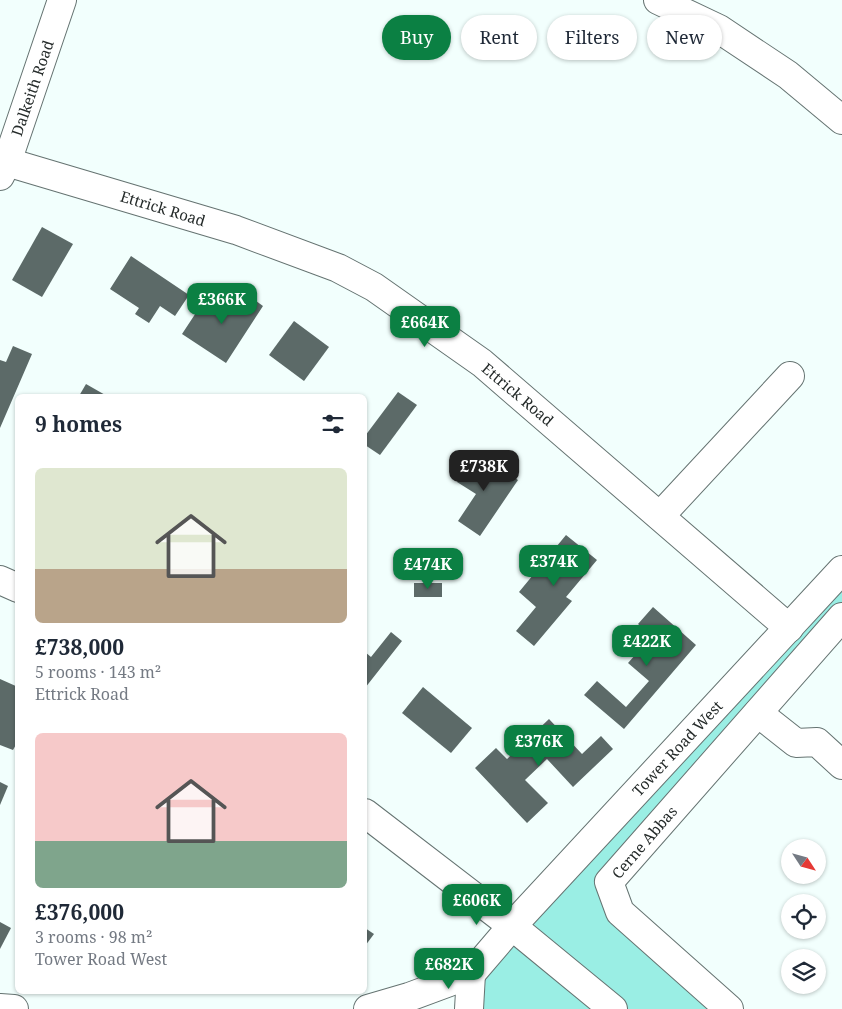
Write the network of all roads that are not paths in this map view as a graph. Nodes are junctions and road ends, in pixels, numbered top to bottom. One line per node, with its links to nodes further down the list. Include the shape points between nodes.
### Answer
1 (62, 0): 4 (street, Dalkeith Road)
2 (658, 0): 3 (street, via 719,29 788,75)
3 (842, 120)
4 (3, 169): 6 (street, Ettrick Road, via 236,230 338,268 374,287 482,363)
5 (790, 376): 6 (street)
6 (660, 516): 11 (street, Ettrick Road)
7 (842, 570): 11 (street, Tower Road West)
8 (0, 580): 9 (street)
9 (15, 587)
10 (842, 617): 12 (street, Cerne Abbas)
11 (789, 628): 15 (street, Tower Road West)
12 (758, 712): 13 (street, via 796,743 817,742); 23 (street, Cerne Abbas, via 608,882 620,912)
13 (842, 766)
14 (367, 815): 15 (street)
15 (512, 926): 16 (street, Tower Road West); 22 (street)
16 (471, 974): 17 (street); 21 (street)
17 (408, 1003): 20 (street)
18 (0, 1008): 19 (street)
19 (14, 1009)
20 (368, 1009)
21 (469, 1009)
22 (613, 1009)
23 (729, 1009)

